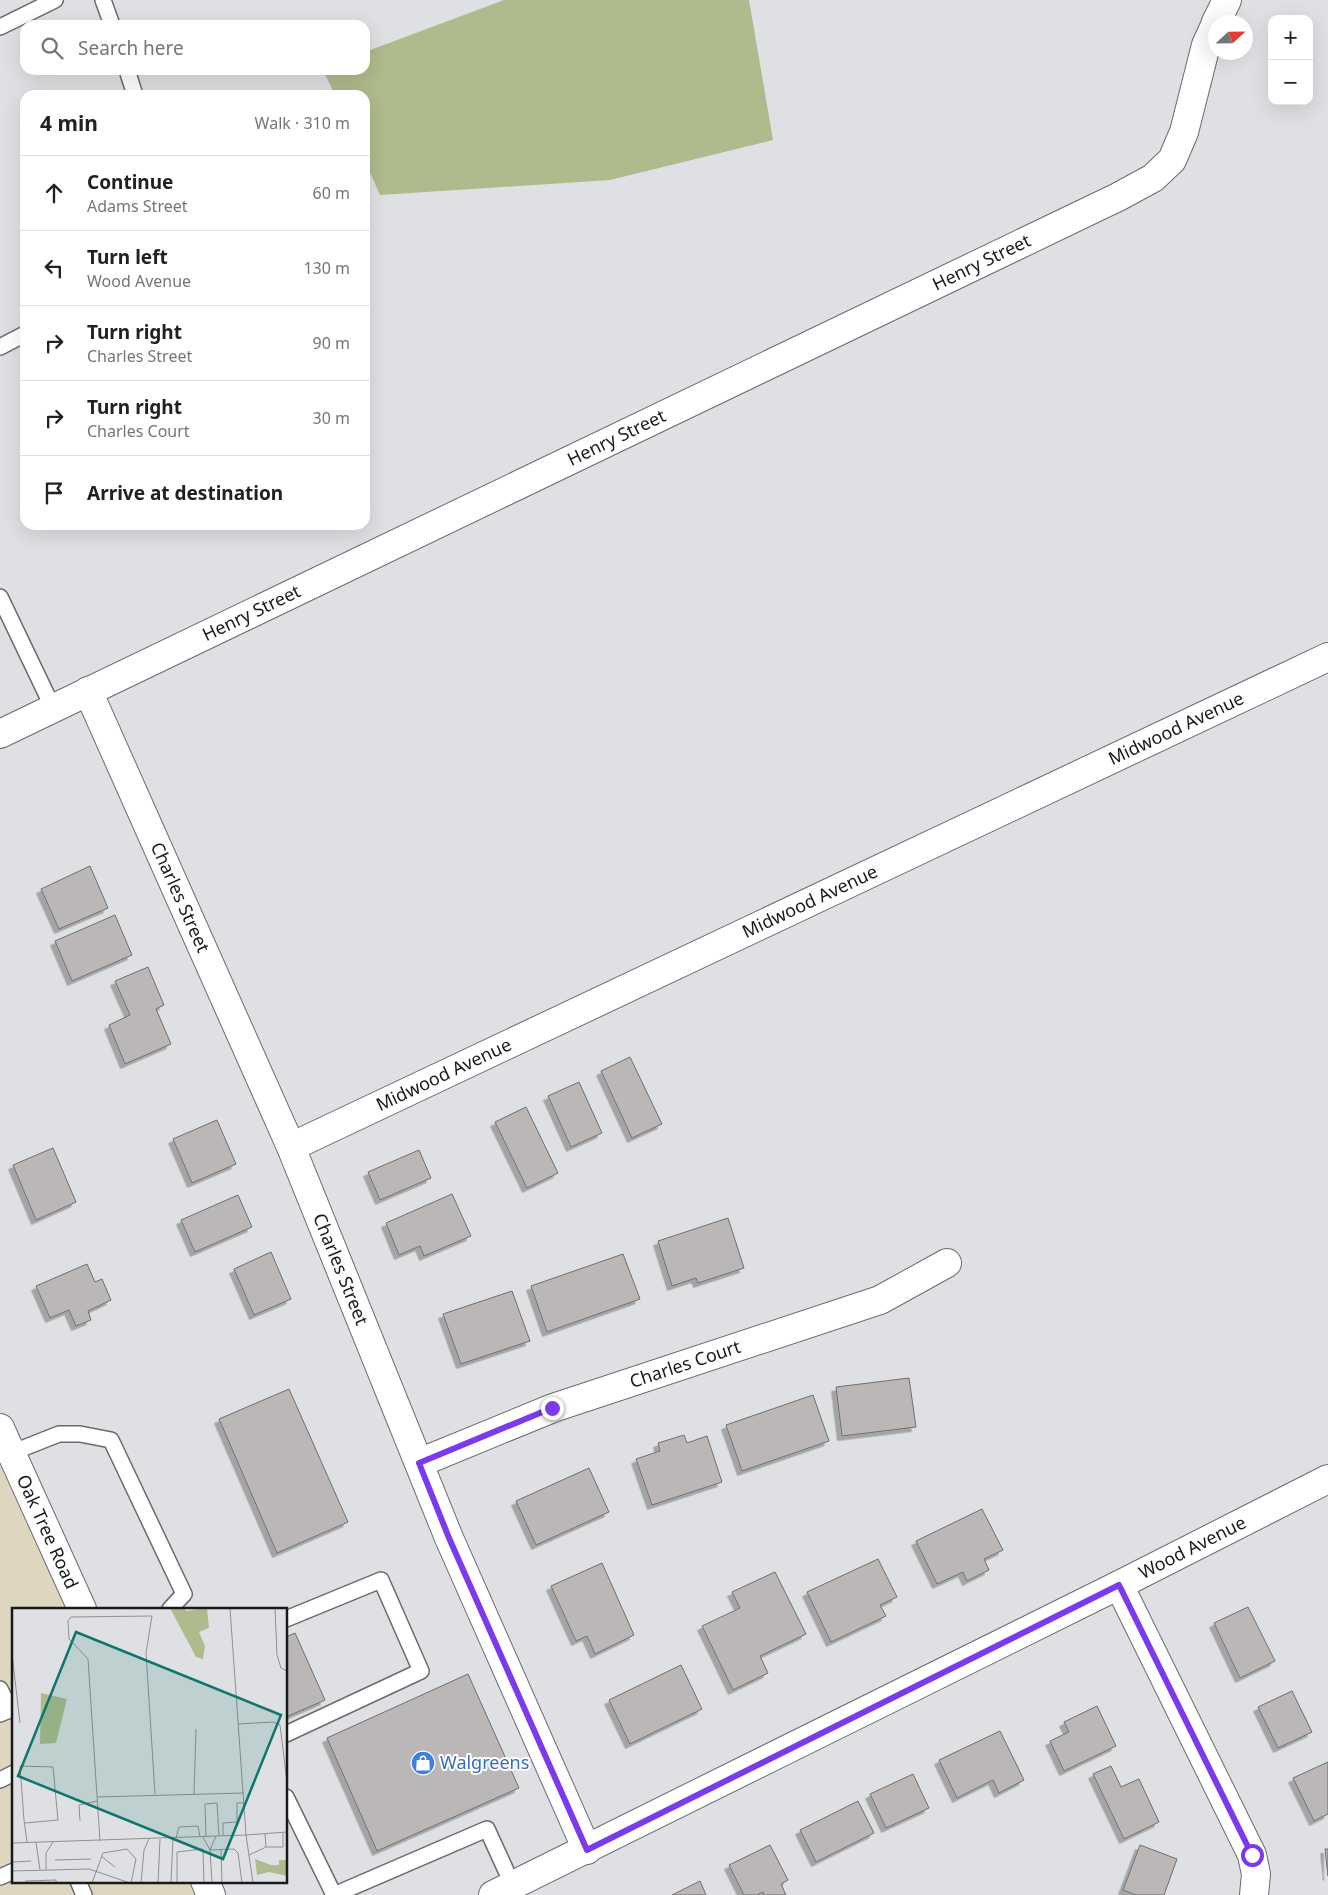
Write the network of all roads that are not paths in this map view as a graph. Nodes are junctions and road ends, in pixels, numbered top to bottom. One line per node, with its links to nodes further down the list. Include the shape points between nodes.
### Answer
1 (55, 0): 6 (lane)
2 (103, 0): 5 (lane)
3 (1227, 0): 4 (street)
4 (1220, 15)
5 (110, 20)
6 (0, 27)
7 (1208, 40): 14 (street, Henry Street, via 1184,132 1172,160 1153,178)
8 (129, 75): 9 (lane)
9 (133, 90)
10 (20, 337): 11 (lane)
11 (0, 347)
12 (0, 596): 15 (lane)
13 (1328, 657): 17 (street, Midwood Avenue)
14 (88, 692): 15 (street, Henry Street); 17 (street, Charles Street)
15 (53, 708): 16 (street, Henry Street)
16 (0, 734)
17 (291, 1148): 20 (street, Charles Street)
18 (948, 1263): 20 (street, Charles Court, via 880,1300 552,1408)
19 (3, 1436): 23 (street, Oak Tree Road); 24 (lane, via 80,1434 111,1440 184,1594)
20 (419, 1463): 32 (street, Charles Street)
21 (1328, 1479): 22 (street, Wood Avenue)
22 (1119, 1585): 32 (street, Wood Avenue); 40 (street, via 1252,1855 1256,1874)
23 (82, 1608)
24 (171, 1608)
25 (288, 1618): 28 (lane, via 381,1580 421,1671)
26 (0, 1689): 27 (lane, via 10,1710)
27 (0, 1714)
28 (288, 1733)
29 (12, 1774): 30 (lane)
30 (0, 1780)
31 (288, 1801): 37 (lane, via 334,1895 487,1829)
32 (587, 1850): 37 (street, Wood Avenue)
33 (12, 1872): 34 (lane)
34 (0, 1877)
35 (78, 1882): 38 (lane)
36 (204, 1882): 39 (street)
37 (503, 1890)
38 (84, 1895)
39 (211, 1895)
40 (1254, 1895)

